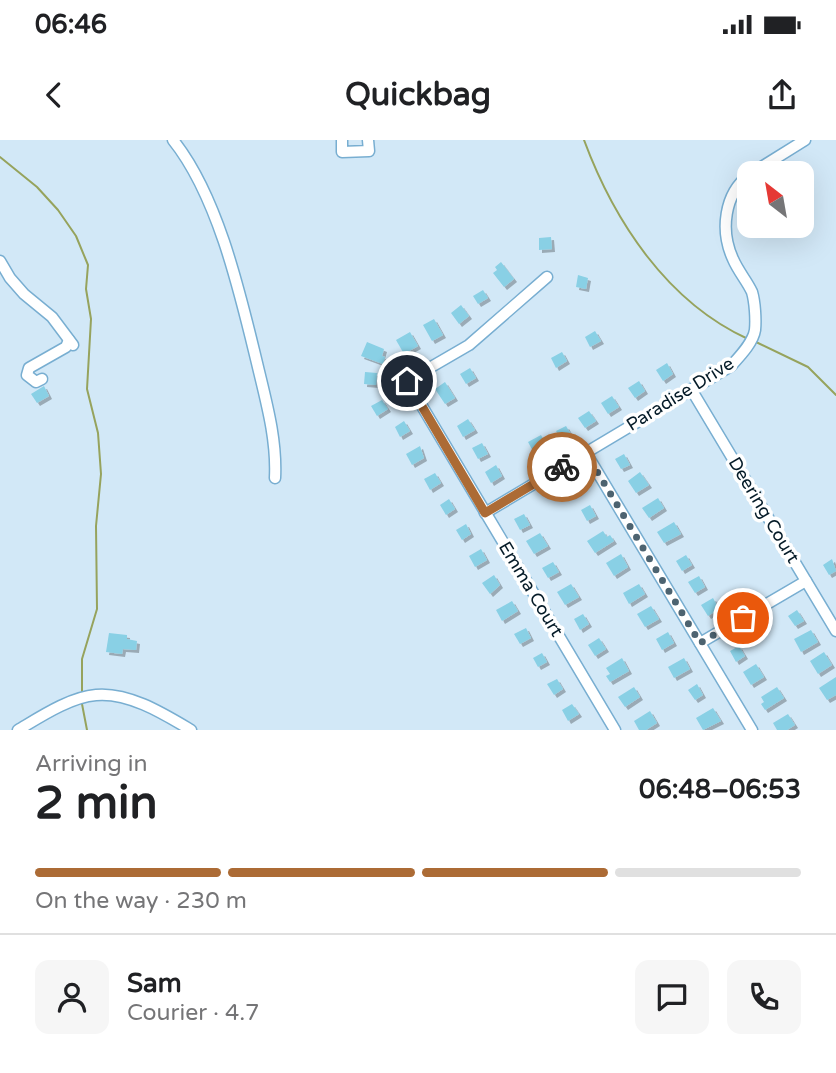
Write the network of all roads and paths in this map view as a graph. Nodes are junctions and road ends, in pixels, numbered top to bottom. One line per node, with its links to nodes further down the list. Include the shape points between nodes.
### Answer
1 (173, 140): 12 (street, via 203,187 238,286 269,415)
2 (342, 140): 3 (street, via 342,152 369,151)
3 (368, 140)
4 (805, 140): 5 (street, Paradise Drive)
5 (771, 161)
6 (737, 185): 10 (street, Paradise Drive, via 728,207 725,234 752,294 755,333 731,366)
7 (0, 261): 9 (street, via 71,343 29,368 27,375 36,382)
8 (547, 277): 13 (street, Emma Court, via 469,345 407,381)
9 (42, 379)
10 (691, 389): 11 (street, Paradise Drive); 14 (street, Deering Court)
11 (586, 453): 13 (street, Paradise Drive); 16 (street)
12 (275, 478)
13 (485, 513): 19 (street, Emma Court)
14 (806, 581): 15 (street, Deering Court); 16 (street)
15 (836, 631)
16 (700, 643): 20 (street)
17 (18, 730): 18 (street, via 58,707 95,695 144,705)
18 (191, 730)
19 (615, 730)
20 (752, 730)

